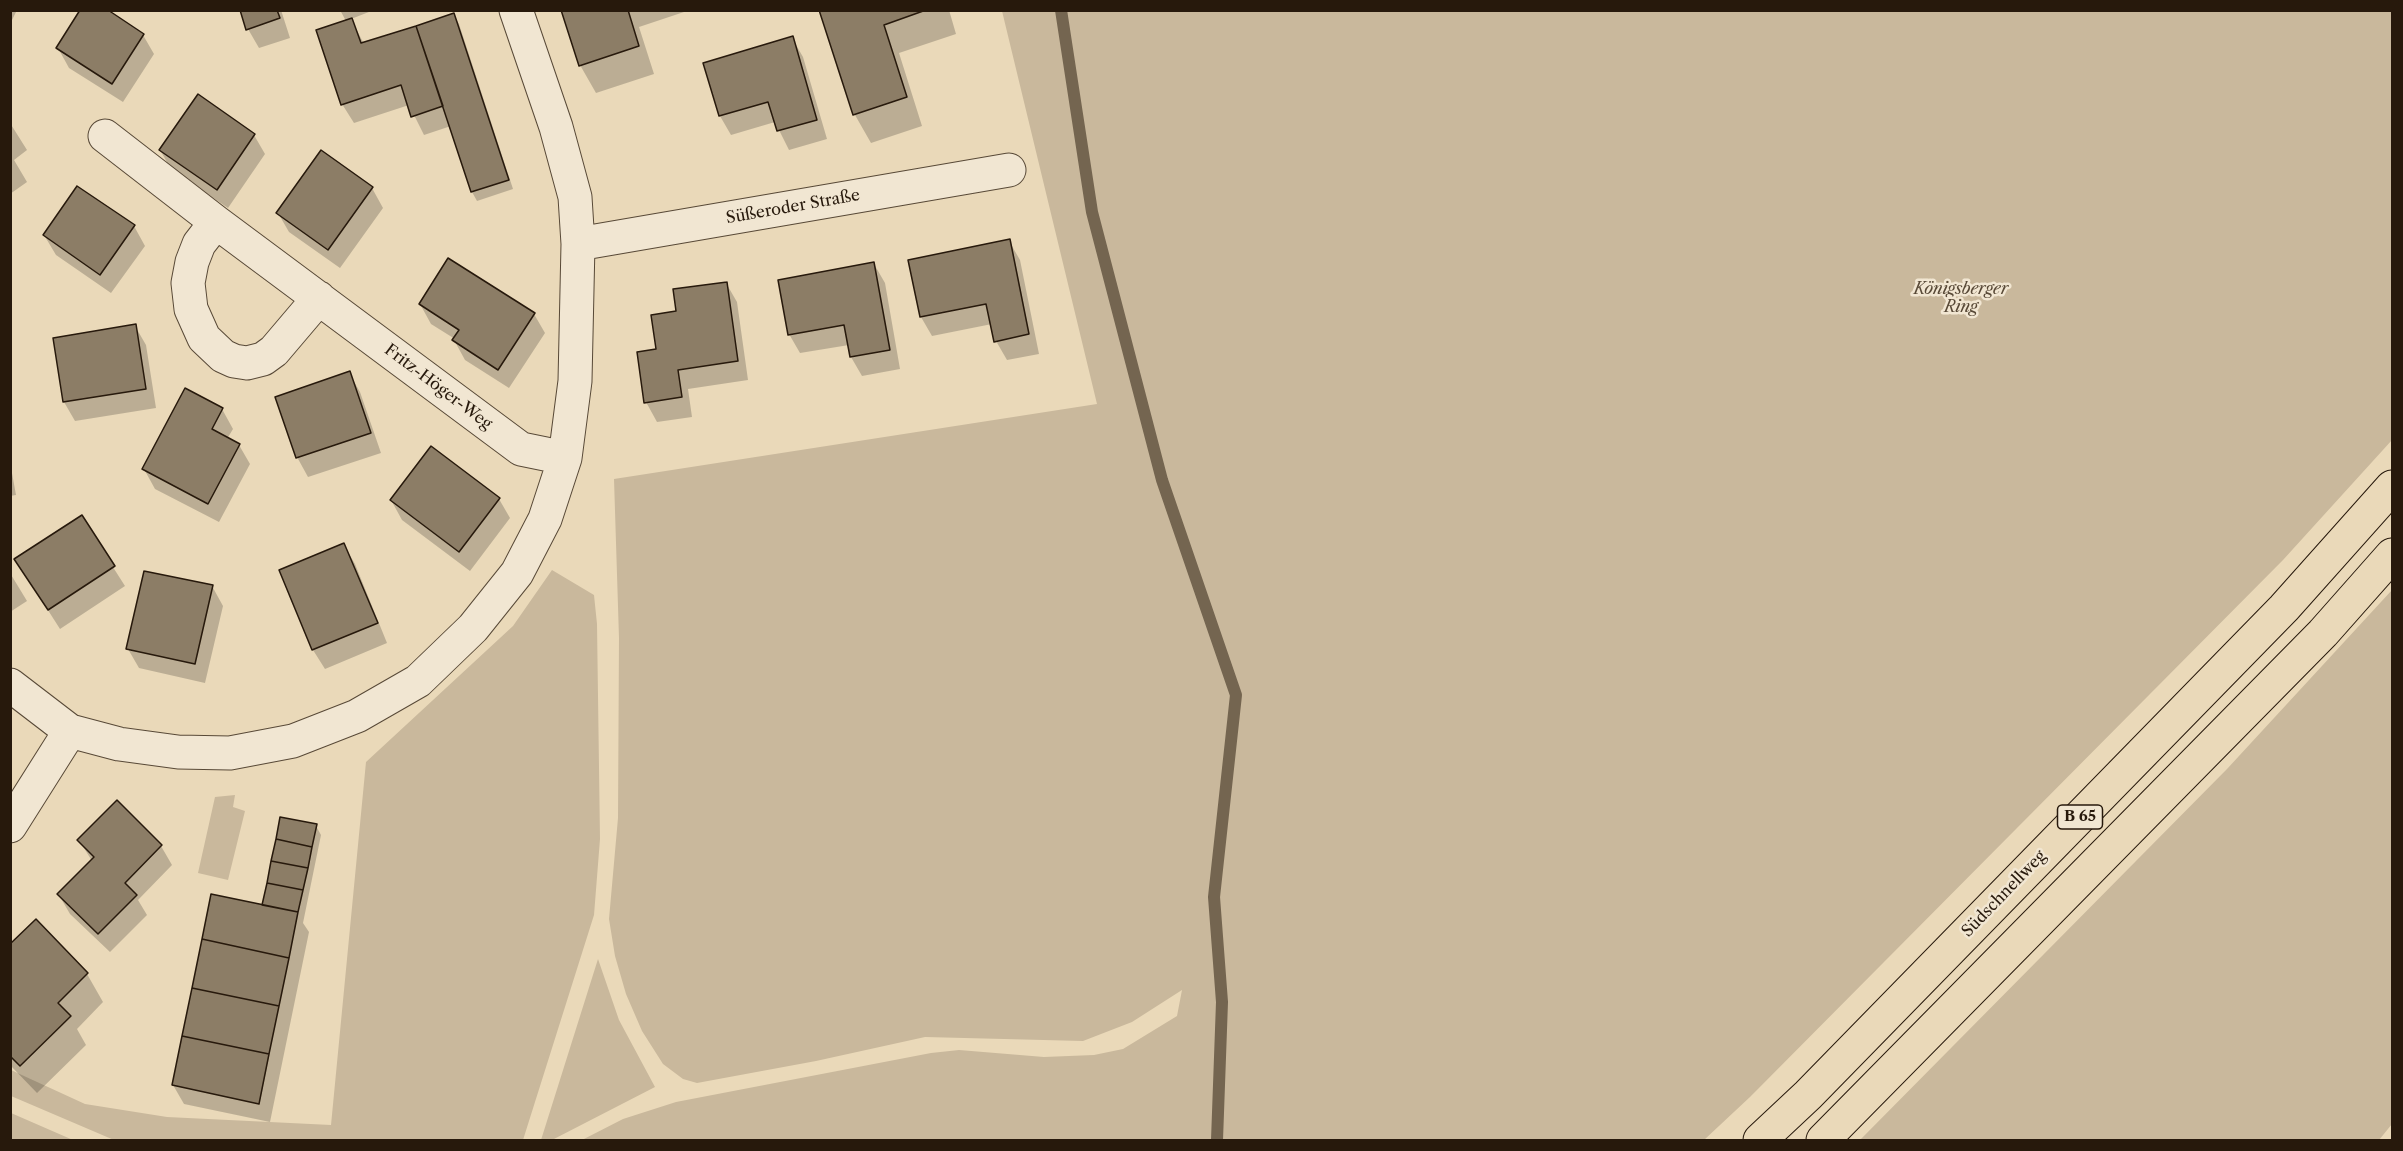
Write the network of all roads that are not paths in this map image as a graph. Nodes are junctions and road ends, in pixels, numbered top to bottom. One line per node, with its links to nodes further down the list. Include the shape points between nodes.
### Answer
1 (516, 10): 5 (street, via 575,197)
2 (105, 136): 4 (street, Fritz-Höger-Weg)
3 (1009, 170): 5 (street, Süßeroder Straße)
4 (216, 222): 6 (street, Fritz-Höger-Weg); 6 (street, via 199,244 188,283 191,309 204,338 223,356 247,363 263,359)
5 (578, 244): 7 (street, via 575,381)
6 (319, 298): 7 (street, Fritz-Höger-Weg, via 521,449)
7 (565, 458): 11 (street, via 539,530 517,573 488,610 418,681 357,716 293,741 230,753 178,752 119,744)
8 (2392, 488): 13 (highway, Südschnellweg / B 65, via 2284,608)
9 (2392, 555): 14 (highway, B 65, via 2323,633)
10 (10, 685): 11 (street)
11 (70, 731): 12 (street)
12 (10, 826)
13 (1760, 1140)
14 (1823, 1140)

